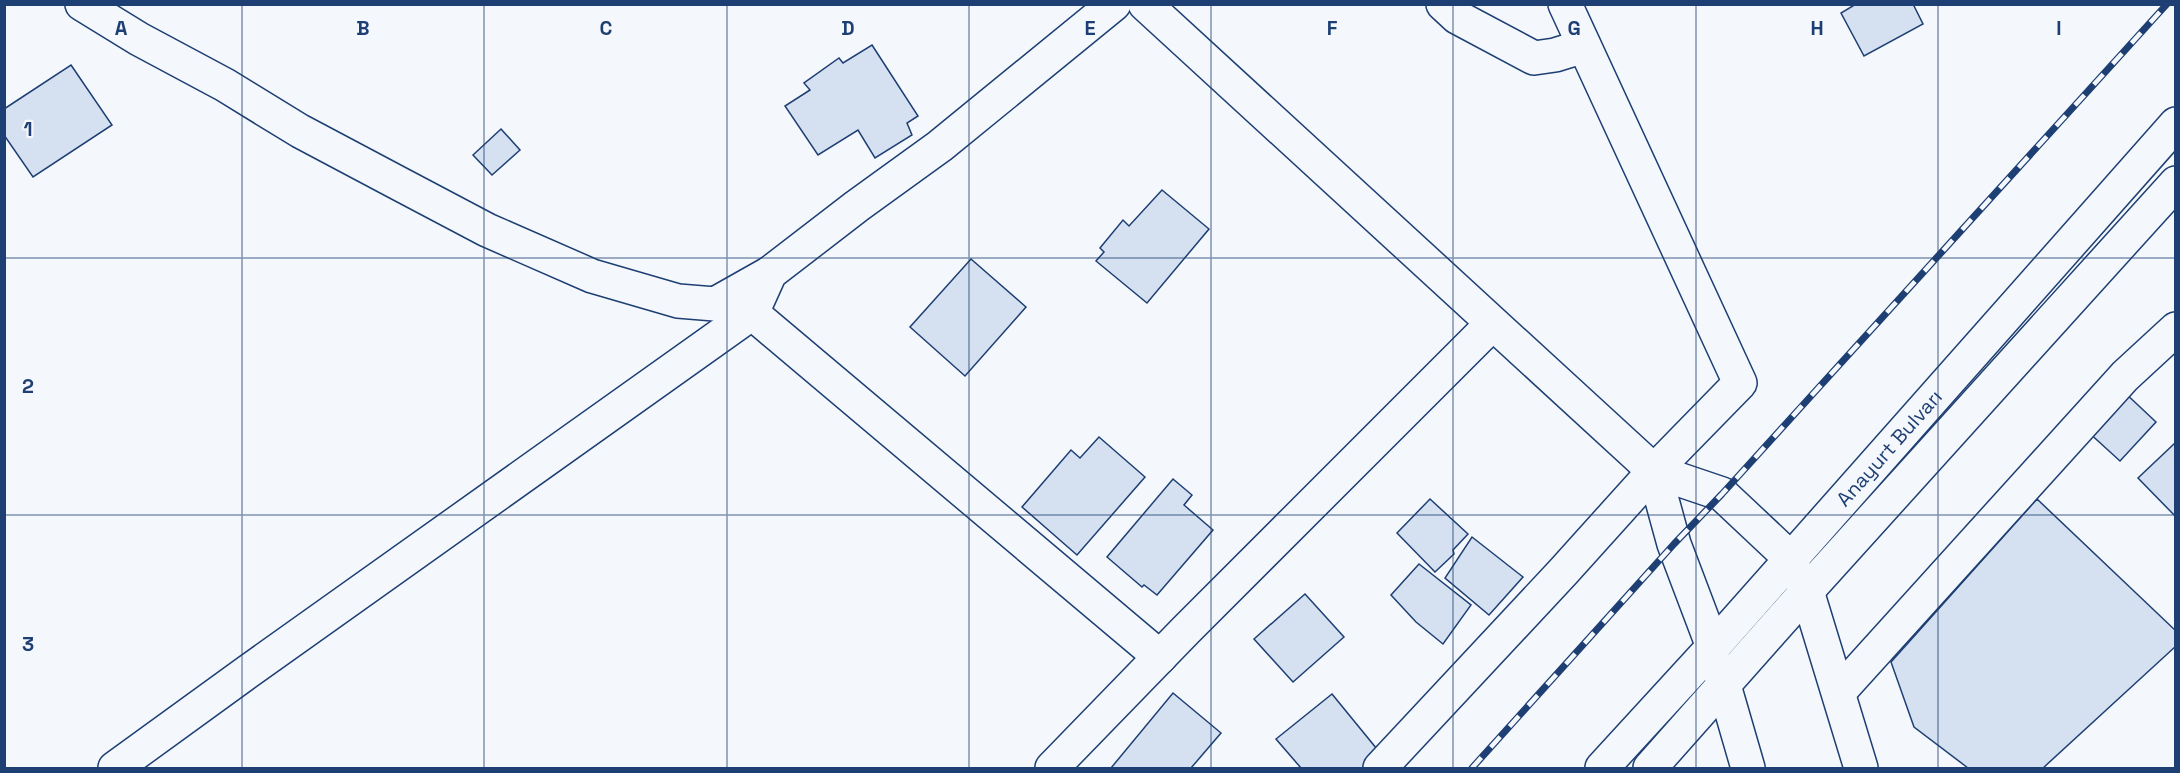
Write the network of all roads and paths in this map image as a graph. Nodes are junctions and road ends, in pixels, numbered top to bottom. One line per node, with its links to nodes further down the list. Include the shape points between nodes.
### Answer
1 (82, 4): 9 (street, via 300,131 487,230 592,276 678,301 715,304)
2 (1114, 4): 9 (street, via 940,146)
3 (1145, 4): 11 (street)
4 (1443, 4): 6 (street, via 1457,17 1534,58)
5 (1565, 4): 6 (street)
6 (1584, 46): 13 (street, via 1740,383)
7 (2175, 124): 14 (street, Anayurt Bulvarı)
8 (2175, 183): 15 (street, Anayurt Bulvarı)
9 (770, 273): 10 (street)
10 (752, 314): 17 (street); 20 (street)
11 (1492, 324): 13 (street); 17 (street)
12 (2175, 328): 19 (street, via 2125,376)
13 (1654, 471): 14 (street, via 1722,494); 16 (street, via 1674,544); 22 (street)
14 (1790, 558): 15 (street); 16 (street, Anayurt Bulvarı)
15 (1807, 591): 18 (street, Anayurt Bulvarı); 19 (street)
16 (1713, 646): 18 (street); 23 (street, Anayurt Bulvarı)
17 (1160, 657): 21 (street)
18 (1724, 685): 24 (street, Anayurt Bulvarı); 25 (street)
19 (1839, 692): 26 (street)
20 (115, 768)
21 (1052, 768)
22 (1380, 768)
23 (1602, 768)
24 (1650, 768)
25 (1748, 768)
26 (1861, 768)

